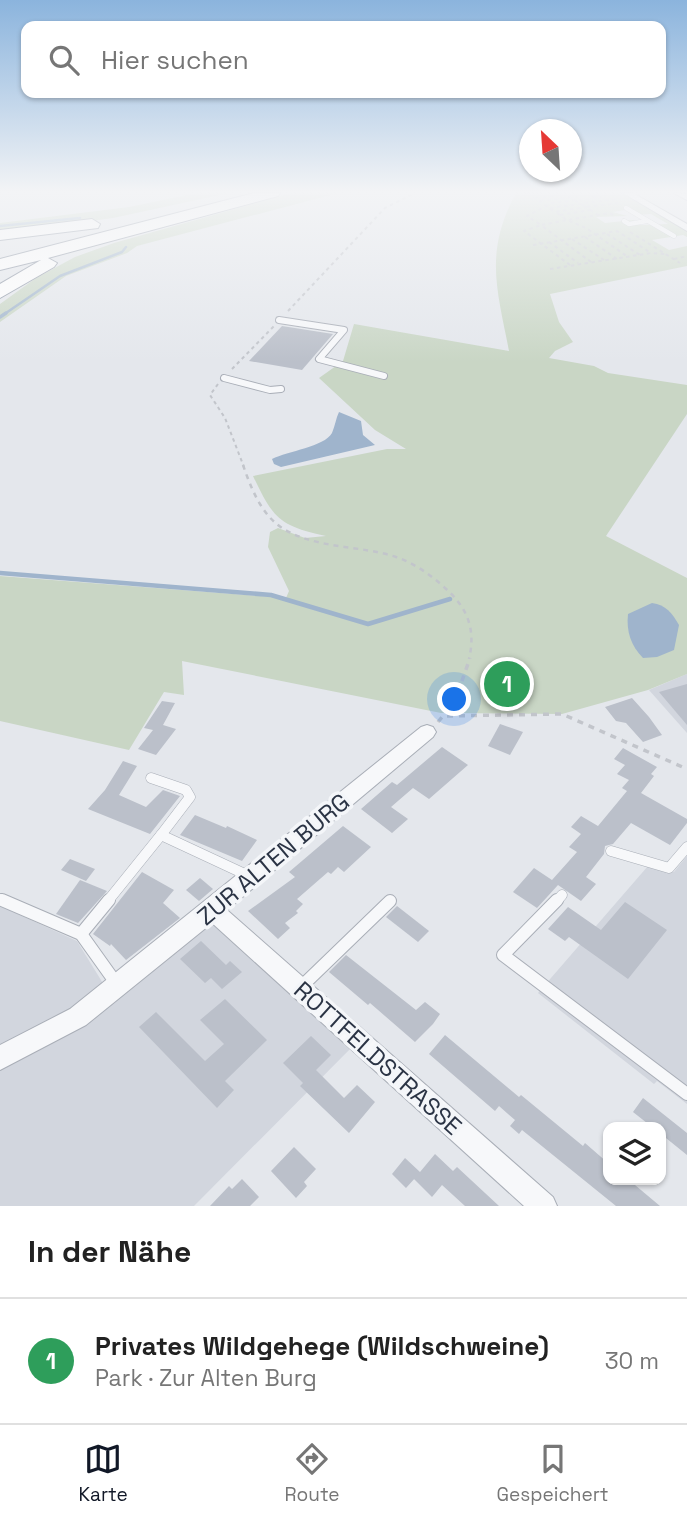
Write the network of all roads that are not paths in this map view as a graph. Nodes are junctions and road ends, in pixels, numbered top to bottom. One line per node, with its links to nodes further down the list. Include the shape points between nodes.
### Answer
1 (37, 249): 4 (highway)
2 (55, 249): 5 (highway)
3 (84, 249): 6 (highway, via 34,270)
4 (0, 259)
5 (0, 265)
6 (0, 292)
7 (279, 320): 8 (lane, via 344,330 319,359)
8 (384, 376)
9 (224, 378): 10 (lane)
10 (281, 389)
11 (427, 732): 16 (street, ZUR ALTEN BURG)
12 (151, 778): 13 (lane, via 186,790 190,797)
13 (161, 835): 16 (lane); 21 (lane)
14 (687, 847): 15 (lane, via 669,869)
15 (611, 851)
16 (251, 877): 20 (street, ZUR ALTEN BURG)
17 (562, 895): 25 (lane, via 503,955)
18 (0, 899): 21 (lane)
19 (390, 901): 23 (lane)
20 (212, 911): 22 (street, ZUR ALTEN BURG); 23 (street, ROTTFELDSTRASSE)
21 (81, 933): 22 (lane)
22 (118, 985): 24 (street, ZUR ALTEN BURG, via 78,1017)
23 (299, 988): 26 (street, ROTTFELDSTRASSE)
24 (0, 1058)
25 (687, 1094)
26 (544, 1206)

